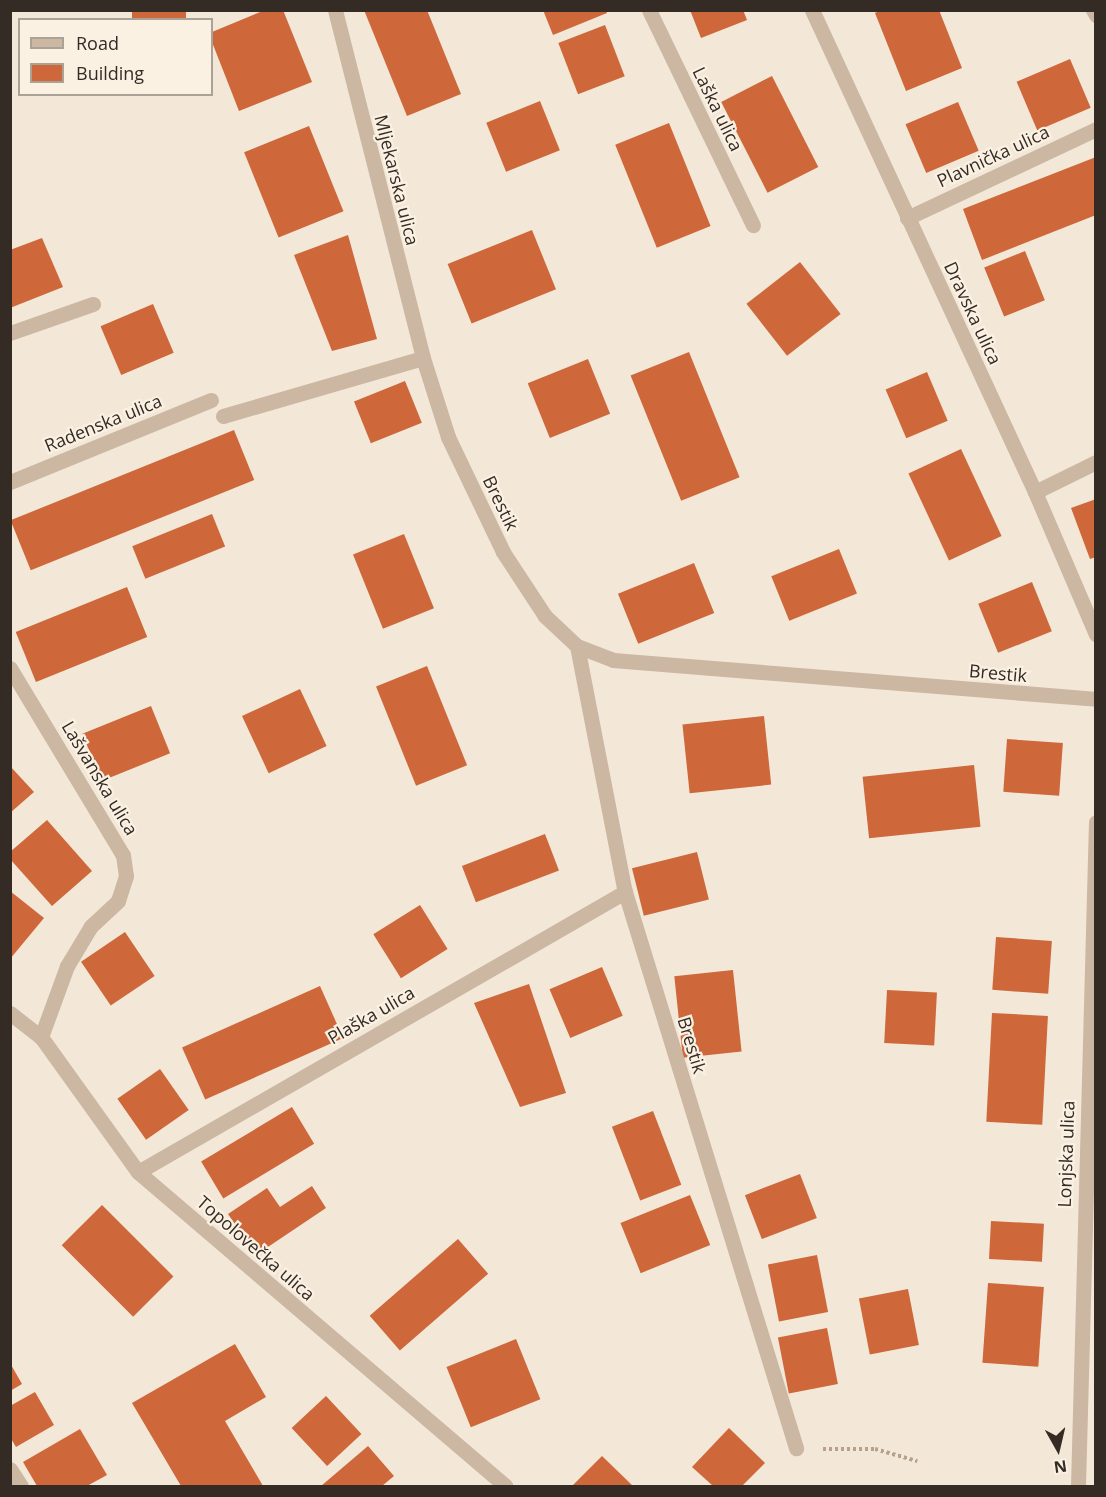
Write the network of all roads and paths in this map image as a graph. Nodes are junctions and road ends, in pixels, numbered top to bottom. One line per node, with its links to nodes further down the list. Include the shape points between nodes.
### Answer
1 (335, 10): 11 (street, Mljekarska ulica)
2 (649, 10): 8 (street, Laška ulica)
3 (812, 10): 7 (street, Dravska ulica)
4 (1093, 10): 5 (street)
5 (1095, 15)
6 (1095, 129): 7 (street, Plavnička ulica)
7 (907, 218): 16 (street, Dravska ulica)
8 (753, 225)
9 (93, 304): 10 (street)
10 (10, 333)
11 (423, 358): 13 (street); 18 (street, Brestik, via 448,437 503,552 545,616)
12 (211, 400): 15 (street, Radenska ulica)
13 (223, 416)
14 (1095, 462): 16 (street)
15 (10, 482)
16 (1035, 492): 17 (street, Dravska ulica)
17 (1095, 634)
18 (577, 646): 20 (street, Brestik, via 613,660); 22 (street, Brestik)
19 (10, 668): 24 (street, Lašvanska ulica, via 123,855 126,876 118,902 90,926 67,966)
20 (1095, 699)
21 (1095, 822): 31 (street, Lonjska ulica)
22 (625, 892): 25 (street, Plaška ulica); 26 (street, Brestik)
23 (10, 1013): 24 (street, Topolovečka ulica)
24 (41, 1037): 25 (street, Topolovečka ulica)
25 (138, 1172): 30 (street, Topolovečka ulica)
26 (796, 1448): 27 (path, via 875,1449)
27 (917, 1461)
28 (10, 1469): 29 (street)
29 (21, 1486)
30 (505, 1486)
31 (1078, 1486)

